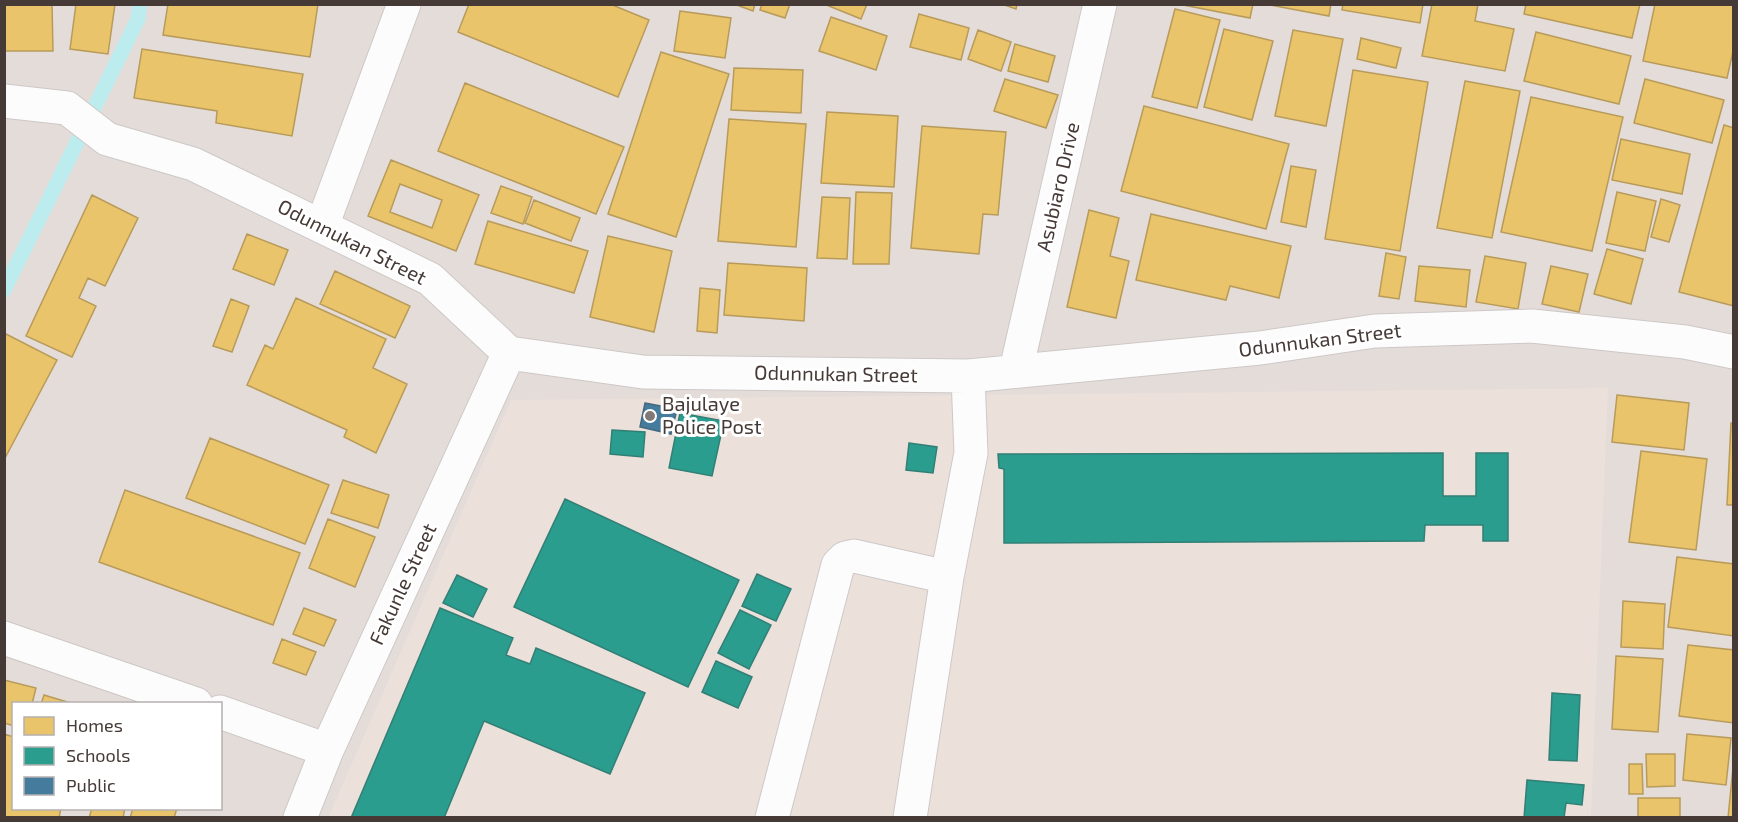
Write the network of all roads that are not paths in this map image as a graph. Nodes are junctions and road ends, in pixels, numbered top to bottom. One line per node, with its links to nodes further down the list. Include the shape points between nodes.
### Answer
1 (404, 4): 4 (street)
2 (1100, 4): 7 (street, Asubiaro Drive)
3 (4, 101): 4 (street, Odunnukan Street, via 67,108 107,139 193,164)
4 (322, 226): 6 (street, Odunnukan Street, via 430,279)
5 (1734, 352): 7 (street, Odunnukan Street, via 1685,342 1532,326 1375,330 1260,348)
6 (508, 353): 8 (street, Odunnukan Street, via 643,372); 13 (street, Fakunle Street)
7 (1016, 370): 8 (street, Odunnukan Street)
8 (968, 376): 9 (street, via 971,453)
9 (947, 577): 15 (street, via 854,556 838,565); 16 (street)
10 (4, 638): 11 (street)
11 (190, 702)
12 (222, 713): 13 (street)
13 (327, 750): 14 (street, Fakunle Street)
14 (300, 818)
15 (772, 818)
16 (910, 818)

